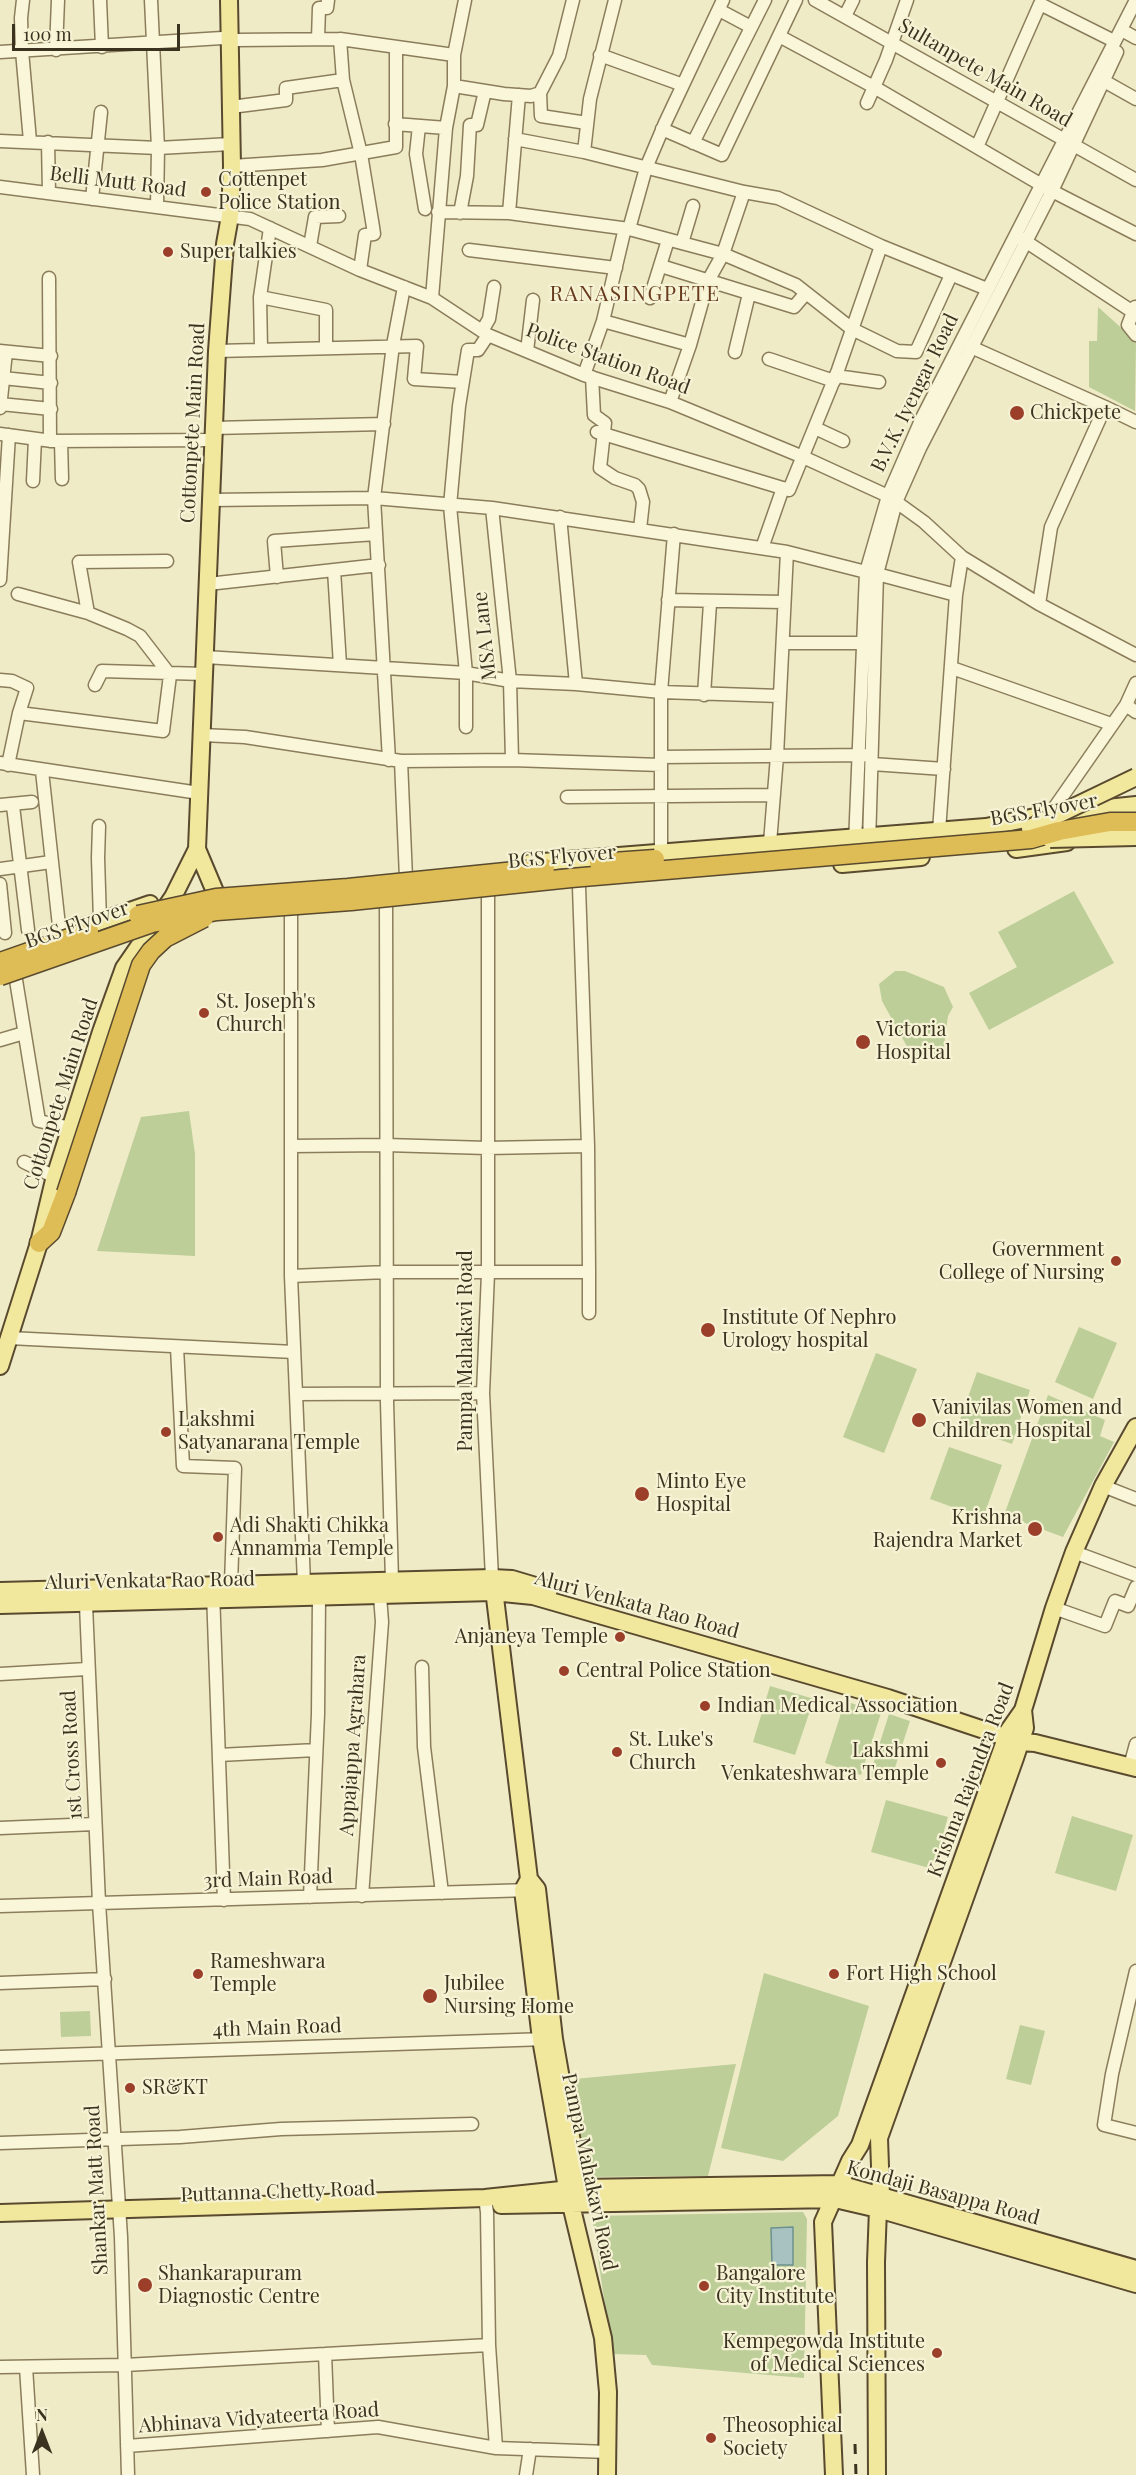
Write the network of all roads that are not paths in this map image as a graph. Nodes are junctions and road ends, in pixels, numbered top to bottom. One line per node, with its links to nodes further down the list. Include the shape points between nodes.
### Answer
1 (23, 0): 32 (street)
2 (58, 0): 30 (street)
3 (100, 0): 28 (street)
4 (151, 0): 26 (street)
5 (229, 0): 22 (main road, Cottonpete Main Road)
6 (328, 0): 23 (street, via 327,8 319,8)
7 (465, 0): 33 (street)
8 (573, 0): 41 (street, via 559,56)
9 (615, 0): 34 (street)
10 (765, 0): 19 (street)
11 (796, 0): 20 (street)
12 (815, 0): 17 (street, Sultanpete Main Road)
13 (853, 0): 17 (street)
14 (907, 0): 27 (street)
15 (1136, 0): 25 (street, B.V.K. Iyengar Road)
16 (722, 5): 19 (street); 37 (street)
17 (845, 16): 27 (street, Sultanpete Main Road)
18 (1136, 17): 21 (street, B.V.K. Iyengar Road)
19 (752, 27): 57 (street)
20 (779, 36): 39 (street); 57 (street, via 722,155)
21 (1131, 36): 36 (street, B.V.K. Iyengar Road)
22 (230, 39): 23 (street); 26 (street); 46 (main road, Cottonpete Main Road)
23 (318, 39): 24 (street)
24 (340, 39): 29 (street); 35 (street)
25 (1114, 41): 44 (street, via 1040,4); 58 (street, B.V.K. Iyengar Road)
26 (153, 43): 28 (street); 62 (street)
27 (893, 43): 39 (street); 44 (street, Sultanpete Main Road)
28 (102, 47): 30 (street)
29 (396, 47): 33 (street); 49 (street)
30 (56, 50): 32 (street)
31 (0, 51): 32 (street)
32 (22, 51): 55 (street)
33 (454, 55): 38 (street)
34 (600, 55): 37 (street); 48 (street)
35 (343, 80): 46 (street, via 286,88 286,100); 64 (street)
36 (1104, 81): 43 (street); 58 (street, B.V.K. Iyengar Road)
37 (683, 85): 52 (street)
38 (454, 86): 40 (street); 51 (street)
39 (874, 87): 45 (street); 61 (street)
40 (485, 91): 42 (street); 77 (street, via 477,125 470,125)
41 (540, 93): 42 (street); 48 (street, via 541,116)
42 (519, 95): 53 (street)
43 (1136, 99)
44 (996, 101): 58 (street, Sultanpete Main Road); 61 (street)
45 (867, 103)
46 (231, 107): 59 (main road, Cottonpete Main Road)
47 (100, 112): 60 (street)
48 (587, 123): 63 (street)
49 (395, 124): 50 (street); 64 (street, via 396,147)
50 (419, 126): 51 (street); 75 (street, via 416,154)
51 (446, 128): 76 (street)
52 (662, 129): 57 (street); 66 (street)
53 (515, 139): 63 (street); 78 (street)
54 (0, 141): 55 (street)
55 (30, 141): 56 (street)
56 (48, 142): 60 (street); 71 (street)
57 (693, 143)
58 (1069, 143): 67 (street, Sultanpete Main Road); 69 (street, B.V.K. Iyengar Road)
59 (231, 144): 62 (street); 65 (main road, Cottonpete Main Road)
60 (96, 145): 62 (street); 72 (street)
61 (977, 147): 69 (street)
62 (158, 148): 74 (street)
63 (584, 152): 66 (street)
64 (361, 154): 65 (street); 93 (street, via 374,234 365,235)
65 (232, 166): 79 (main road, Cottonpete Main Road)
66 (646, 168): 70 (street); 82 (street)
67 (1136, 180)
68 (0, 187): 71 (street, Belli Mutt Road)
69 (1047, 188): 83 (street); 84 (street, B.V.K. Iyengar Road)
70 (744, 192): 88 (street, via 778,198); 90 (street)
71 (49, 193): 72 (street, Belli Mutt Road)
72 (92, 199): 74 (street, Belli Mutt Road)
73 (693, 206): 86 (street)
74 (157, 207): 79 (street, Belli Mutt Road)
75 (425, 209)
76 (438, 212): 77 (street); 103 (street)
77 (460, 213): 78 (street)
78 (509, 213): 82 (street)
79 (231, 216): 81 (street, Police Station Road); 117 (main road, Cottonpete Main Road, via 225,244)
80 (339, 216): 87 (street, via 315,217)
81 (270, 228): 87 (street, Police Station Road); 102 (street)
82 (627, 228): 85 (street); 92 (street)
83 (1136, 234)
84 (1021, 238): 99 (street, B.V.K. Iyengar Road); 106 (street); 114 (street, B.V.K. Iyengar Road)
85 (668, 240): 86 (street); 91 (street)
86 (682, 243): 90 (street)
87 (310, 246): 93 (street, Police Station Road)
88 (881, 246): 94 (street); 108 (street)
89 (469, 250): 92 (street)
90 (723, 254): 96 (street); 100 (street)
91 (661, 266): 96 (street); 104 (street)
92 (616, 268): 107 (street)
93 (360, 270): 97 (street, Police Station Road)
94 (951, 275): 99 (street); 108 (street, via 916,352 897,351)
95 (49, 278): 120 (street)
96 (708, 281): 101 (street); 112 (street)
97 (404, 287): 103 (street, Police Station Road); 111 (street)
98 (494, 287): 109 (street)
99 (987, 290): 146 (street, B.V.K. Iyengar Road, via 922,418)
100 (806, 293): 101 (street, via 794,307); 108 (street)
101 (749, 294): 119 (street)
102 (261, 297): 113 (street, via 326,310); 115 (street)
103 (432, 298): 109 (street, Police Station Road)
104 (650, 298)
105 (533, 300): 118 (street)
106 (1135, 311): 110 (street, via 1128,325)
107 (603, 321): 112 (street); 122 (street)
108 (852, 329): 124 (street)
109 (485, 333): 118 (street, Police Station Road); 125 (street, via 478,350 468,350)
110 (1136, 335)
111 (393, 345): 113 (street); 125 (street, via 417,346 414,379); 133 (street)
112 (690, 345): 128 (street)
113 (327, 347): 115 (street)
114 (971, 347): 130 (street); 146 (street, B.V.K. Iyengar Road)
115 (261, 349): 117 (street)
116 (3, 351): 120 (street); 123 (street)
117 (217, 351): 136 (main road, Cottonpete Main Road)
118 (527, 351): 122 (street, Police Station Road)
119 (735, 352)
120 (51, 356): 127 (street)
121 (769, 359): 124 (street)
122 (588, 376): 128 (street, Police Station Road); 135 (street, via 594,415 605,423)
123 (3, 378): 127 (street); 129 (street)
124 (835, 378): 126 (street); 134 (street)
125 (463, 382): 148 (street)
126 (879, 382)
127 (51, 383): 131 (street)
128 (670, 402): 141 (street, Police Station Road)
129 (0, 406): 131 (street)
130 (1105, 407): 132 (street); 169 (street, via 1051,527)
131 (51, 409): 139 (street)
132 (1136, 422)
133 (384, 424): 136 (street); 145 (street)
134 (815, 428): 140 (street); 141 (street)
135 (600, 432): 144 (street); 151 (street, via 600,468 639,489 643,502)
136 (213, 434): 139 (street); 147 (main road, Cottonpete Main Road)
137 (4, 435): 138 (street); 162 (street)
138 (34, 439): 139 (street); 143 (street)
139 (55, 441): 142 (street)
140 (843, 441)
141 (803, 457): 144 (street, via 789,490); 146 (street, Police Station Road)
142 (62, 479)
143 (33, 482)
144 (783, 488): 154 (street)
145 (374, 498): 147 (street); 148 (street); 152 (street)
146 (892, 499): 156 (street, Police Station Road); 160 (street, B.V.K. Iyengar Road)
147 (210, 500): 163 (main road, Cottonpete Main Road)
148 (450, 506): 149 (street); 178 (street)
149 (492, 508): 150 (street); 181 (street, MSA Lane)
150 (560, 517): 151 (street); 183 (street)
151 (640, 529): 153 (street)
152 (376, 534): 158 (street); 161 (street, via 274,542)
153 (674, 534): 154 (street); 166 (street)
154 (762, 548): 155 (street)
155 (787, 552): 160 (street); 167 (street)
156 (962, 557): 165 (street); 169 (street, Police Station Road)
157 (167, 561): 170 (street, via 79,561)
158 (379, 565): 159 (street); 176 (street)
159 (334, 570): 161 (street); 174 (street)
160 (872, 573): 165 (street); 171 (street, B.V.K. Iyengar Road); 197 (street, B.V.K. Iyengar Road)
161 (277, 577): 163 (street)
162 (0, 580)
163 (208, 584): 175 (main road, Cottonpete Main Road)
164 (18, 594): 170 (street)
165 (956, 595): 177 (street)
166 (668, 600): 168 (street); 185 (street)
167 (784, 602): 168 (street); 172 (street)
168 (710, 603): 186 (street)
169 (1039, 604): 173 (street, Police Station Road)
170 (88, 613): 179 (street, via 140,636)
171 (863, 642): 172 (street); 193 (street, B.V.K. Iyengar Road)
172 (783, 643): 187 (street)
173 (1136, 655)
174 (340, 664): 175 (street); 176 (street)
175 (205, 666): 179 (street); 192 (main road, Cottonpete Main Road)
176 (385, 667): 178 (street); 195 (street)
177 (952, 668): 190 (street); 200 (street)
178 (466, 673): 181 (street); 191 (street)
179 (170, 675): 184 (street, via 102,671); 189 (street, via 163,730)
180 (0, 680): 189 (street, via 27,688)
181 (510, 681): 183 (street); 196 (street, MSA Lane)
182 (1136, 683): 188 (street)
183 (576, 684): 185 (street)
184 (95, 685)
185 (661, 692): 186 (street); 198 (street)
186 (704, 695): 187 (street)
187 (780, 696): 194 (street)
188 (1131, 708): 190 (street)
189 (19, 714): 199 (street)
190 (1111, 724): 211 (street)
191 (466, 727)
192 (202, 735): 195 (street, via 245,737); 203 (main road, Cottonpete Main Road)
193 (859, 755): 194 (street); 197 (street); 217 (street, B.V.K. Iyengar Road)
194 (777, 756): 198 (street); 204 (street)
195 (395, 760): 196 (street); 227 (street)
196 (512, 760): 198 (street)
197 (872, 760): 200 (street); 217 (street, B.V.K. Iyengar Road)
198 (661, 761): 206 (street)
199 (4, 764): 201 (street)
200 (944, 769): 214 (street)
201 (42, 771): 203 (street); 223 (street)
202 (1136, 777): 216 (main road, bridge)
203 (199, 793): 220 (main road, Cottonpete Main Road)
204 (774, 795): 206 (street); 219 (street)
205 (567, 797): 206 (street)
206 (661, 797): 221 (street)
207 (32, 802): 209 (street)
208 (1136, 805): 211 (main road)
209 (6, 806): 225 (street)
210 (1136, 813): 216 (highway, BGS Flyover, bridge, via 1113,814)
211 (1050, 814): 214 (main road, via 986,827)
212 (1136, 822): 216 (highway, BGS Flyover, bridge)
213 (99, 826): 235 (street)
214 (939, 831): 217 (main road)
215 (1136, 831): 224 (main road, via 1116,831 1051,845)
216 (1030, 834): 218 (main road, bridge); 233 (highway, BGS Flyover, bridge, via 351,901); 242 (highway, BGS Flyover, bridge, via 628,861 216,898 150,911)
217 (862, 837): 219 (main road); 224 (street)
218 (1136, 837)
219 (770, 843): 221 (main road)
220 (196, 849): 231 (main road, Cottonpete Main Road); 233 (main road, Cottonpete Main Road)
221 (661, 852): 222 (main road)
222 (578, 858): 227 (main road); 229 (street)
223 (51, 862): 225 (street); 239 (street)
224 (863, 862): 229 (main road)
225 (22, 866): 226 (street); 237 (street)
226 (0, 869)
227 (406, 878): 233 (main road)
228 (0, 884): 238 (street)
229 (581, 884): 230 (main road); 250 (street)
230 (488, 892): 232 (main road); 251 (street, Pampa Mahakavi Road)
231 (173, 897): 233 (main road); 235 (main road); 236 (main road, Cottonpete Main Road)
232 (386, 902): 234 (main road); 248 (street)
233 (216, 903): 244 (highway, BGS Flyover, bridge); 254 (highway, bridge, via 165,938 141,965 66,1193 51,1232)
234 (291, 909): 236 (main road, via 224,914); 249 (street)
235 (104, 920): 239 (main road); 240 (main road)
236 (155, 926): 240 (main road); 243 (main road, Cottonpete Main Road)
237 (28, 930)
238 (5, 933)
239 (60, 935): 241 (main road)
240 (117, 939): 243 (main road); 244 (main road)
241 (0, 954)
242 (0, 962)
243 (124, 968): 247 (main road, Cottonpete Main Road)
244 (5, 977): 245 (street)
245 (24, 1033): 246 (street); 247 (street, via 39,1121)
246 (0, 1040)
247 (71, 1128): 253 (main road, Cottonpete Main Road)
248 (386, 1145): 249 (street); 251 (street); 255 (street)
249 (291, 1146): 258 (street)
250 (588, 1146): 251 (street); 256 (street)
251 (487, 1148): 257 (street, Pampa Mahakavi Road)
252 (24, 1162): 253 (street)
253 (56, 1177): 254 (main road, Cottonpete Main Road)
254 (39, 1243): 260 (main road, Cottonpete Main Road)
255 (387, 1272): 257 (street); 258 (street); 266 (street)
256 (589, 1272): 257 (street); 259 (street)
257 (488, 1273): 264 (street, Pampa Mahakavi Road)
258 (291, 1276): 262 (street)
259 (589, 1313)
260 (9, 1338): 261 (street); 263 (main road, Cottonpete Main Road)
261 (177, 1347): 262 (street); 274 (street, via 183,1466 235,1468)
262 (294, 1352): 265 (street)
263 (0, 1366)
264 (483, 1393): 266 (street); 275 (street, Pampa Mahakavi Road)
265 (296, 1394): 266 (street); 273 (street)
266 (387, 1395): 272 (street)
267 (1136, 1428): 268 (main road, Krishna Rajendra Road)
268 (1103, 1486): 269 (street); 270 (main road, Krishna Rajendra Road)
269 (1136, 1499)
270 (1074, 1552): 271 (street); 283 (main road, Krishna Rajendra Road)
271 (1136, 1575)
272 (392, 1581): 273 (main road, Aluri Venkata Rao Road); 275 (main road, Aluri Venkata Rao Road)
273 (304, 1583): 274 (main road, Aluri Venkata Rao Road)
274 (231, 1584): 278 (main road, Aluri Venkata Rao Road)
275 (493, 1585): 279 (main road, Aluri Venkata Rao Road); 287 (main road, Aluri Venkata Rao Road); 287 (main road, Aluri Venkata Rao Road, via 512,1579 927,1699); 294 (main road, Pampa Mahakavi Road)
276 (1136, 1587): 283 (street, via 1128,1606 1115,1601 1105,1626)
277 (0, 1591): 278 (main road, Aluri Venkata Rao Road)
278 (214, 1593): 280 (main road, Aluri Venkata Rao Road); 282 (main road, Aluri Venkata Rao Road); 290 (street)
279 (380, 1596): 280 (main road, Aluri Venkata Rao Road); 296 (street, Appajappa Agrahara, via 382,1622)
280 (319, 1598): 289 (street)
281 (0, 1605): 282 (main road, Aluri Venkata Rao Road)
282 (86, 1605): 285 (street, 1st Cross Road)
283 (1054, 1608): 287 (main road, Krishna Rajendra Road, via 1023,1710 1024,1728)
284 (422, 1667): 295 (street, via 424,1747)
285 (87, 1669): 286 (street); 292 (street, 1st Cross Road)
286 (0, 1674)
287 (1018, 1738): 291 (main road, Aluri Venkata Rao Road); 312 (main road, Krishna Rajendra Road, via 860,2145); 315 (main road, Krishna Rajendra Road, via 879,2138)
288 (1136, 1744): 291 (street)
289 (316, 1750): 290 (street); 297 (street)
290 (219, 1755): 298 (street)
291 (1133, 1767)
292 (95, 1824): 293 (street); 299 (street, 1st Cross Road)
293 (0, 1828)
294 (530, 1886): 295 (street, 3rd Main Road); 305 (main road, Pampa Mahakavi Road)
295 (442, 1893): 296 (street, 3rd Main Road)
296 (362, 1896): 297 (street, 3rd Main Road)
297 (310, 1897): 298 (street, 3rd Main Road)
298 (224, 1900): 299 (street, 3rd Main Road)
299 (99, 1903): 300 (street, 3rd Main Road); 302 (street, Shankar Matt Road)
300 (0, 1906)
301 (1136, 1971): 304 (street)
302 (105, 1979): 303 (street); 306 (street, Shankar Matt Road)
303 (0, 1983)
304 (1132, 2010): 309 (street, via 1112,2074 1104,2125)
305 (548, 2039): 306 (street, 4th Main Road); 313 (main road, Pampa Mahakavi Road)
306 (109, 2054): 307 (street, 4th Main Road); 310 (street, Shankar Matt Road)
307 (0, 2057)
308 (472, 2124): 310 (street, via 281,2129)
309 (1136, 2133)
310 (114, 2140): 311 (street); 317 (street, Shankar Matt Road)
311 (0, 2143)
312 (837, 2191): 313 (main road, Kondaji Basappa Road); 315 (main road, Kondaji Basappa Road); 335 (main road, Krishna Rajendra Road, via 823,2222)
313 (566, 2194): 314 (main road, Puttanna Chetty Road); 330 (main road, Pampa Mahakavi Road, via 603,2338)
314 (486, 2202): 317 (main road, Puttanna Chetty Road); 321 (street)
315 (879, 2202): 319 (main road, Kondaji Basappa Road); 320 (main road, Kondaji Basappa Road); 336 (main road, Krishna Rajendra Road)
316 (0, 2213): 317 (main road, Puttanna Chetty Road)
317 (119, 2214): 318 (main road, Puttanna Chetty Road); 323 (street, Shankar Matt Road)
318 (0, 2223)
319 (1136, 2269)
320 (1136, 2284)
321 (489, 2345): 322 (street); 328 (street)
322 (325, 2354): 323 (street); 326 (street)
323 (125, 2365): 325 (street); 327 (street, Shankar Matt Road)
324 (0, 2367): 325 (street)
325 (26, 2367): 331 (street)
326 (328, 2431): 327 (street, Abhinava Vidyateerta Road); 328 (street, Abhinava Vidyateerta Road, via 378,2427)
327 (127, 2446): 332 (street, Shankar Matt Road)
328 (496, 2448): 329 (street, Abhinava Vidyateerta Road)
329 (530, 2449): 330 (street, Abhinava Vidyateerta Road); 333 (street)
330 (608, 2452): 334 (main road, Pampa Mahakavi Road)
331 (33, 2475)
332 (128, 2475)
333 (526, 2475)
334 (607, 2475)
335 (834, 2475)
336 (877, 2475)

